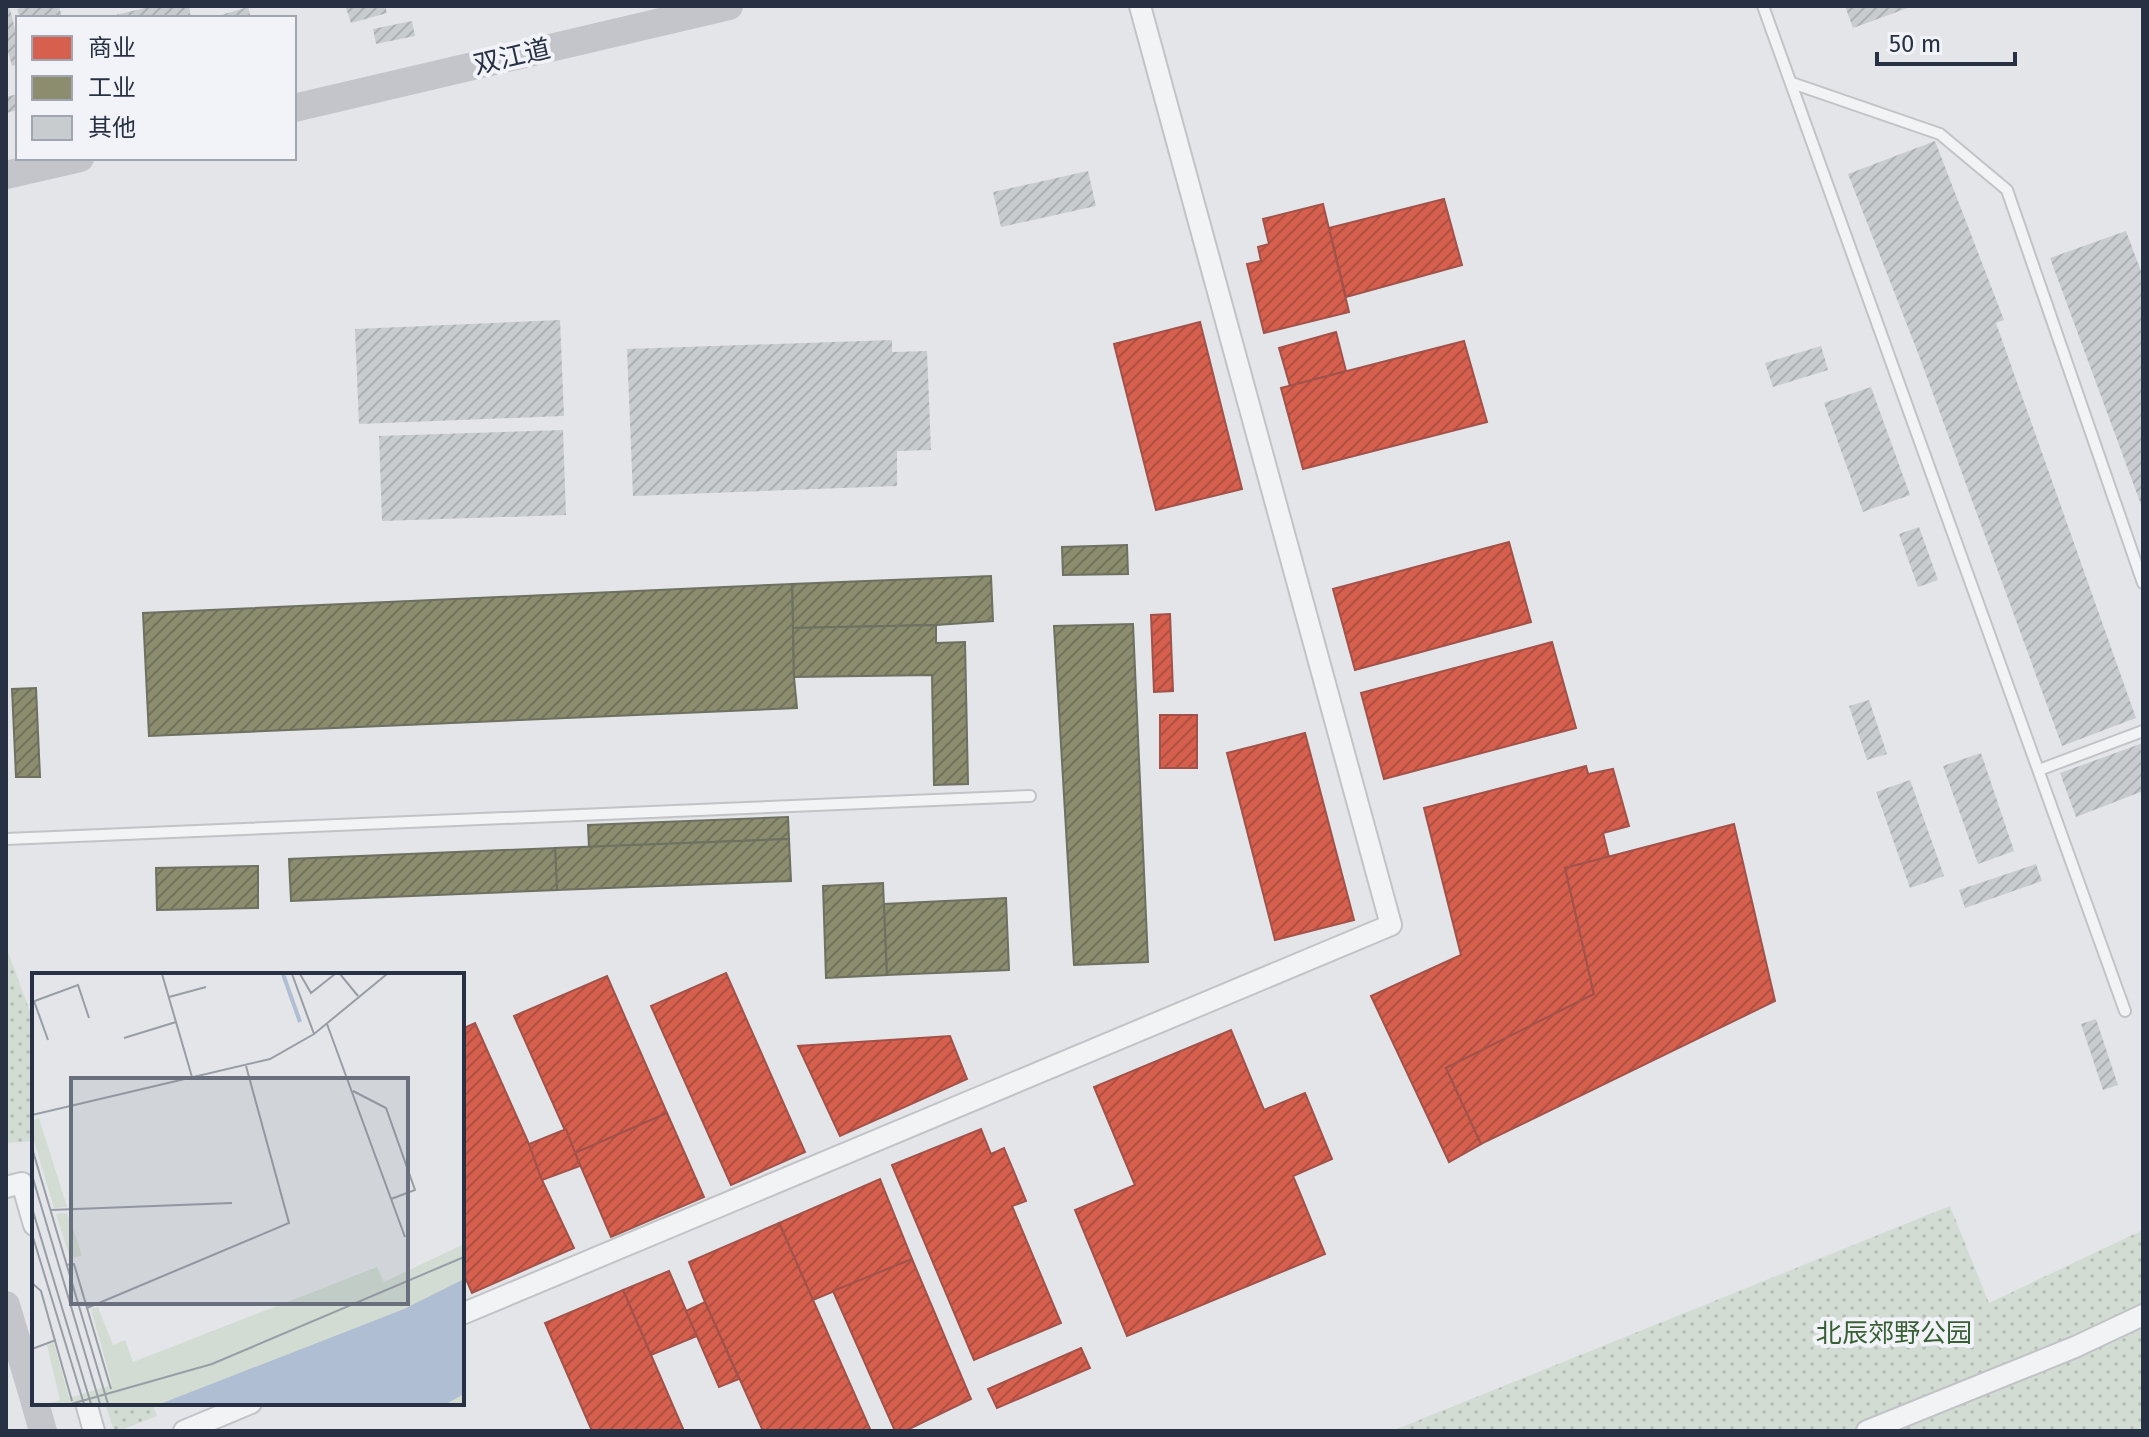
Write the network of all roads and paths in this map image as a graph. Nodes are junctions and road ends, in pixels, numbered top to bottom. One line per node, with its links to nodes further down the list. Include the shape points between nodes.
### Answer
1 (729, 6): 5 (main road, 双江道)
2 (1140, 6): 17 (street, via 1391,925)
3 (1763, 6): 4 (lane)
4 (1792, 83): 8 (lane, via 1940,134 2007,190); 10 (lane)
5 (296, 108)
6 (71, 160): 7 (main road)
7 (6, 175)
8 (2143, 583)
9 (2143, 731): 10 (lane)
10 (2039, 770): 13 (lane)
11 (1030, 796): 12 (lane)
12 (6, 839)
13 (2125, 1011)
14 (6, 1187): 15 (street, via 22,1183)
15 (32, 1218)
16 (6, 1305): 19 (main road)
17 (464, 1313)
18 (2143, 1315): 26 (street)
19 (32, 1394)
20 (35, 1405): 23 (main road)
21 (87, 1405): 24 (street)
22 (246, 1405): 25 (street)
23 (43, 1431)
24 (94, 1431)
25 (184, 1431)
26 (1867, 1431)

